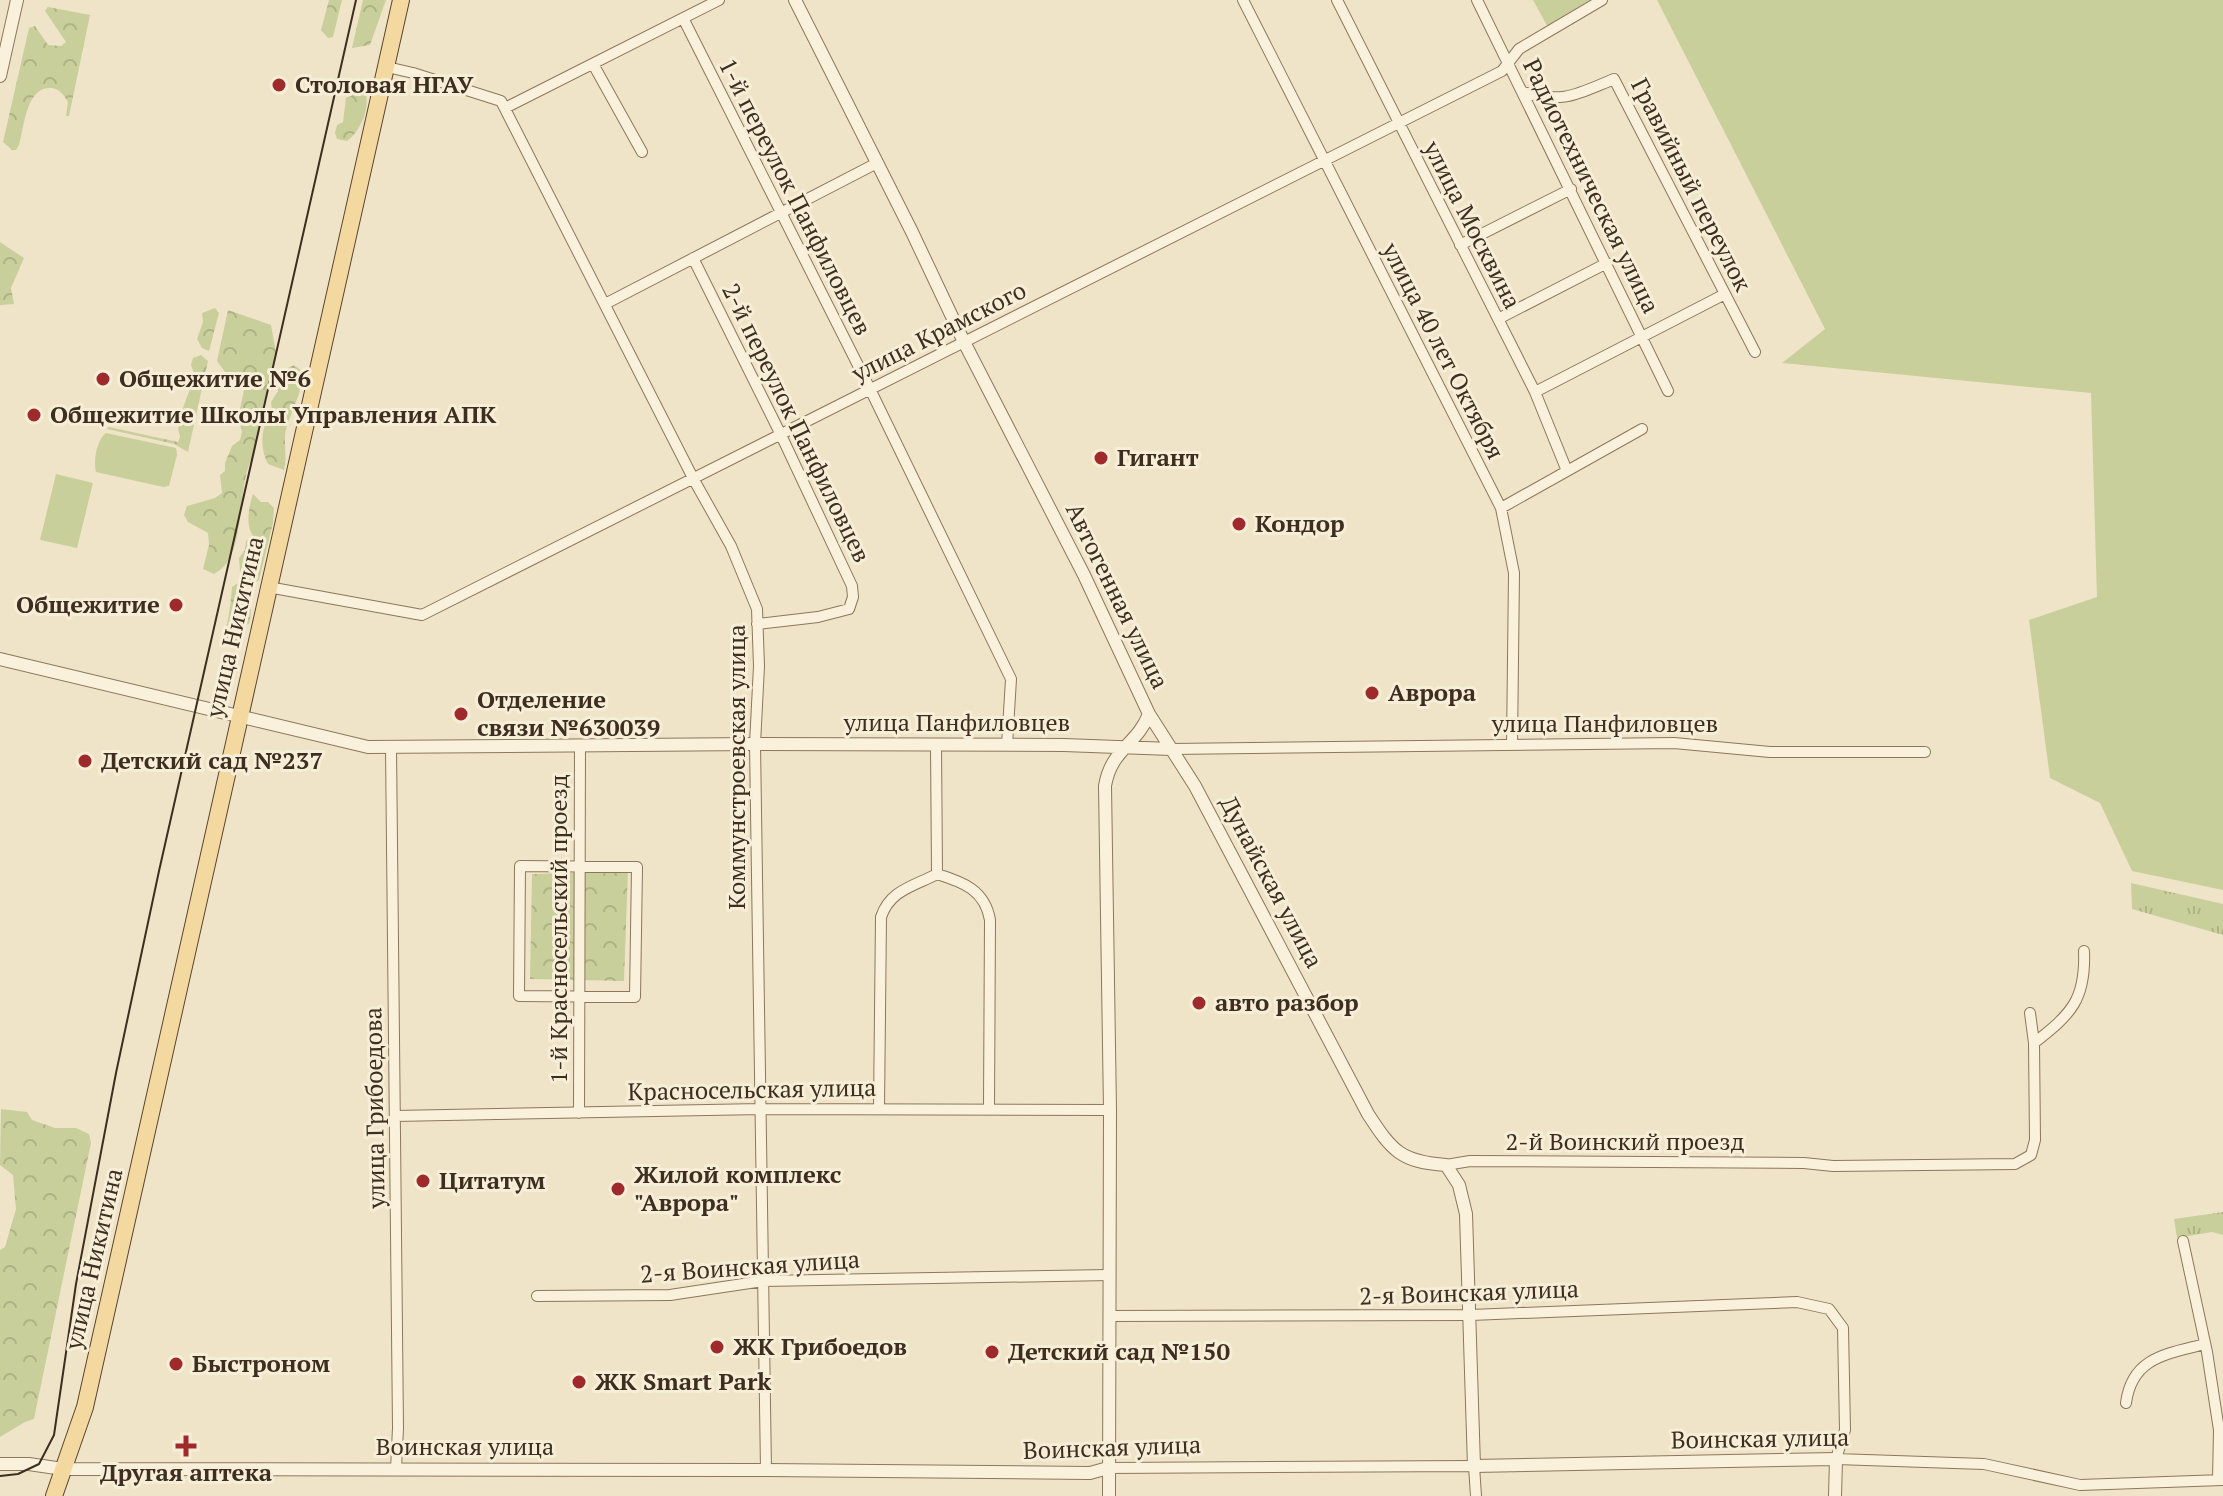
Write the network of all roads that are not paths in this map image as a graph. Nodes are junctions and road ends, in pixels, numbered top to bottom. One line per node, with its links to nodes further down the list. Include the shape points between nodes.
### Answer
1 (17, 0): 13 (street)
2 (401, 0): 12 (main road, улица Никитина)
3 (719, 0): 9 (street)
4 (795, 0): 19 (street, Автогенная улица)
5 (1243, 0): 18 (street, улица 40 лет Октября)
6 (1337, 0): 16 (street, улица Москвина)
7 (1477, 0): 10 (street, Радиотехническая улица)
8 (1602, 0): 10 (street, улица Крамского, via 1519,49)
9 (683, 18): 11 (street); 21 (street, 1-й переулок Панфиловцев)
10 (1508, 63): 14 (street, Радиотехническая улица); 16 (street, улица Крамского, via 1502,71)
11 (593, 64): 15 (street); 17 (street)
12 (387, 67): 15 (street, via 501,101); 39 (main road, улица Никитина)
13 (0, 76)
14 (1523, 92): 20 (street, Радиотехническая улица); 25 (street, Гравийный переулок, via 1568,98 1614,79)
15 (505, 108): 26 (street, Коммунстроевская улица)
16 (1397, 123): 18 (street, улица Крамского); 22 (street, улица Москвина)
17 (642, 152)
18 (1324, 160): 29 (street, улица Крамского); 38 (street, улица 40 лет Октября)
19 (877, 163): 21 (street); 29 (street, Автогенная улица)
20 (1571, 189): 22 (street); 24 (street, Радиотехническая улица)
21 (780, 213): 23 (street); 31 (street, 1-й переулок Панфиловцев)
22 (1460, 245): 27 (street, улица Москвина)
23 (693, 258): 26 (street); 35 (street, 2-й переулок Панфиловцев)
24 (1607, 263): 27 (street); 28 (street, Радиотехническая улица)
25 (1725, 294): 28 (street); 30 (street, Гравийный переулок)
26 (605, 304): 37 (street, Коммунстроевская улица)
27 (1498, 319): 33 (street, улица Москвина)
28 (1644, 338): 32 (street, Радиотехническая улица); 33 (street)
29 (964, 342): 31 (street, улица Крамского); 42 (street, Автогенная улица)
30 (1755, 352)
31 (870, 389): 35 (street, улица Крамского); 47 (street, 1-й переулок Панфиловцев, via 1011,679)
32 (1668, 391)
33 (1535, 392): 36 (street, улица Москвина)
34 (1642, 429): 36 (street)
35 (781, 435): 37 (street, улица Крамского); 40 (street, 2-й переулок Панфиловцев, via 853,597 849,609)
36 (1567, 471): 38 (street)
37 (694, 480): 39 (street, улица Крамского, via 422,615); 40 (street, Коммунстроевская улица, via 731,546 757,609)
38 (1501, 508): 48 (street, улица 40 лет Октября, via 1514,573)
39 (268, 587): 43 (main road, улица Никитина)
40 (757, 624): 44 (street, Коммунстроевская улица)
41 (0, 659): 43 (street, улица Панфиловцев)
42 (1149, 714): 50 (street, Автогенная улица); 51 (street, Дунайская улица)
43 (240, 716): 49 (street, улица Панфиловцев, via 368,747); 78 (main road, улица Никитина, via 85,1407)
44 (755, 744): 45 (street, улица Панфиловцев); 46 (street, улица Панфиловцев); 60 (street, Коммунстроевская улица)
45 (936, 744): 47 (street, улица Панфиловцев); 54 (street)
46 (580, 745): 49 (street, улица Панфиловцев); 53 (street, 1-й Красносельский проезд)
47 (1007, 745): 50 (street, улица Панфиловцев)
48 (1512, 745): 51 (street, улица Панфиловцев); 52 (street, улица Панфиловцев, via 1674,743 1770,752)
49 (391, 747): 64 (street, улица Грибоедова)
50 (1123, 748): 51 (street, улица Панфиловцев); 62 (street, Автогенная улица, via 1113,759 1105,786)
51 (1171, 749): 65 (street, Дунайская улица, via 1383,1138 1407,1159)
52 (1925, 752)
53 (580, 867): 56 (street, 1-й Красносельский проезд); 56 (street, via 637,867 637,882 635,997); 56 (street, via 520,866 519,996)
54 (937, 874): 59 (street, via 961,881 988,907); 61 (street, via 894,895 881,917)
55 (2084, 951): 58 (street, via 2076,1003 2062,1022)
56 (579, 997): 63 (street, 1-й Красносельский проезд)
57 (2030, 1013): 58 (street, 2-й Воинский проезд)
58 (2034, 1043): 65 (street, 2-й Воинский проезд, via 2035,1140 2031,1155 2015,1164)
59 (989, 1108): 61 (street, Красносельская улица); 62 (street, Красносельская улица)
60 (761, 1109): 61 (street, Красносельская улица); 63 (street, Красносельская улица); 68 (street, Коммунстроевская улица)
61 (879, 1109)
62 (1110, 1110): 67 (street, Автогенная улица)
63 (579, 1113): 64 (street, Красносельская улица)
64 (395, 1116): 79 (street, улица Грибоедова)
65 (1446, 1165): 70 (street, via 1459,1185 1466,1214)
66 (2183, 1241): 72 (street)
67 (1110, 1275): 68 (street, 2-я Воинская улица); 71 (street, Автогенная улица)
68 (763, 1281): 69 (street, 2-я Воинская улица, via 670,1295); 80 (street, Коммунстроевская улица)
69 (537, 1296)
70 (1471, 1315): 71 (street, 2-я Воинская улица); 74 (street, 2-я Воинская улица, via 1797,1302 1829,1309 1843,1328 1845,1430); 76 (street)
71 (1110, 1316): 77 (street, Автогенная улица)
72 (2205, 1344): 73 (street, via 2148,1363 2128,1385); 81 (street)
73 (2126, 1403)
74 (1836, 1459): 76 (street, Воинская улица); 81 (street, Воинская улица, via 1984,1464 2080,1485); 85 (street)
75 (0, 1464): 78 (street, Воинская улица)
76 (1474, 1466): 77 (street, Воинская улица); 84 (street)
77 (1108, 1468): 80 (street, Воинская улица, via 1090,1473); 83 (street, Автогенная улица)
78 (63, 1469): 79 (street, Воинская улица); 82 (main road, улица Никитина)
79 (396, 1469): 80 (street, Воинская улица)
80 (766, 1470)
81 (2221, 1480)
82 (54, 1496)
83 (1109, 1496)
84 (1476, 1496)
85 (1835, 1496)

